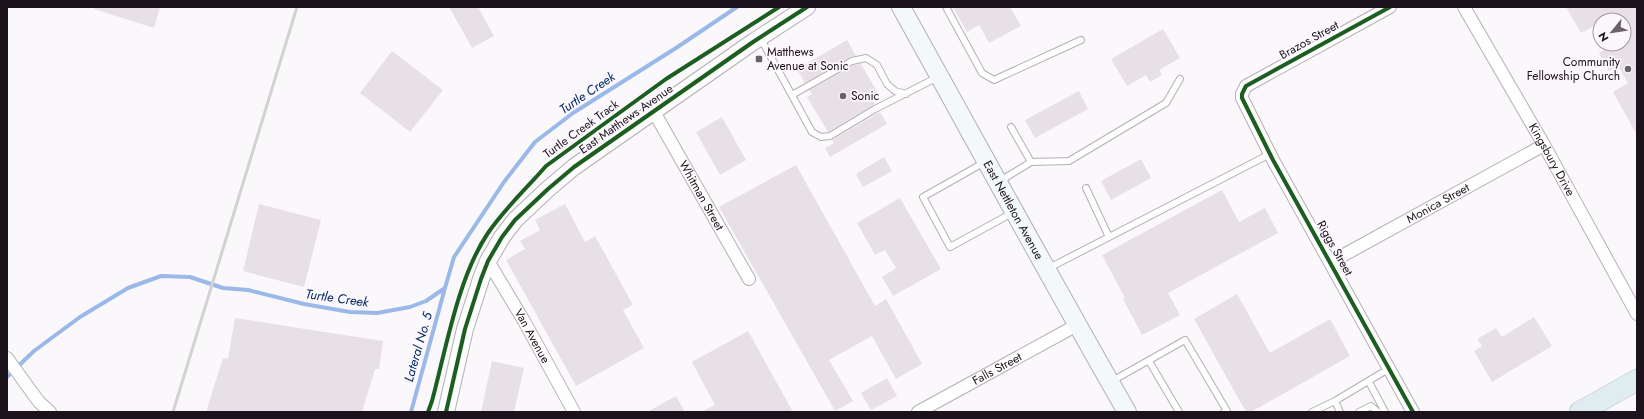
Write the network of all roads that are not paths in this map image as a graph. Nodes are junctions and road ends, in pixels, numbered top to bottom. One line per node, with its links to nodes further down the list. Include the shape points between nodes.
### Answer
1 (807, 7): 6 (street, East Matthews Avenue)
2 (901, 7): 8 (main road, East Nettleton Avenue)
3 (946, 7): 7 (lane, via 982,73 994,80)
4 (1390, 7): 11 (street, Brazos Street, via 1246,86)
5 (1464, 7): 15 (street, Kingsbury Drive)
6 (760, 38): 12 (lane); 13 (street, East Matthews Avenue)
7 (1081, 40)
8 (940, 77): 10 (lane); 17 (main road, East Nettleton Avenue)
9 (1180, 78): 18 (lane, via 1166,103 1069,161)
10 (906, 94): 12 (lane, via 895,91 887,84 877,65 866,58 852,61); 12 (lane, via 830,136 821,137 812,132)
11 (1242, 94): 16 (street, Riggs Street, via 1243,102)
12 (792, 95)
13 (654, 112): 23 (street, East Matthews Avenue, via 574,167 542,194 515,220); 26 (street, Whitman Street)
14 (1010, 127): 18 (lane)
15 (1544, 145): 24 (street, Monica Street); 27 (street, Kingsbury Drive)
16 (1270, 154): 22 (lane); 24 (street, Riggs Street)
17 (987, 161): 19 (main road, East Nettleton Avenue); 21 (lane, via 923,197 950,247)
18 (1031, 162): 19 (lane)
19 (999, 182): 21 (main road, East Nettleton Avenue)
20 (1086, 188): 22 (lane)
21 (1015, 211): 25 (main road, East Nettleton Avenue)
22 (1109, 236): 25 (lane)
23 (488, 261): 38 (street, East Matthews Avenue, via 465,329); 39 (street, Van Avenue)
24 (1331, 262): 31 (street, Riggs Street)
25 (1046, 269): 28 (main road, East Nettleton Avenue)
26 (749, 279)
27 (1637, 314)
28 (1077, 325): 34 (main road, East Nettleton Avenue); 40 (street, Falls Street)
29 (7, 358): 37 (street, via 39,402)
30 (1149, 361): 34 (lane); 42 (lane); 43 (lane, via 1185,340 1226,411)
31 (1390, 368): 33 (lane); 49 (street, Riggs Street)
32 (1637, 380): 50 (highway)
33 (1368, 382): 35 (lane); 48 (lane)
34 (1110, 383): 41 (main road, East Nettleton Avenue)
35 (1334, 402): 36 (lane); 45 (lane)
36 (1320, 410): 44 (lane)
37 (50, 412)
38 (446, 412)
39 (574, 412)
40 (918, 412)
41 (1127, 412)
42 (1179, 412)
43 (1224, 412)
44 (1312, 412)
45 (1340, 412)
46 (1359, 412): 47 (lane, via 1371,406)
47 (1378, 412)
48 (1385, 412)
49 (1414, 412)
50 (1580, 412)

